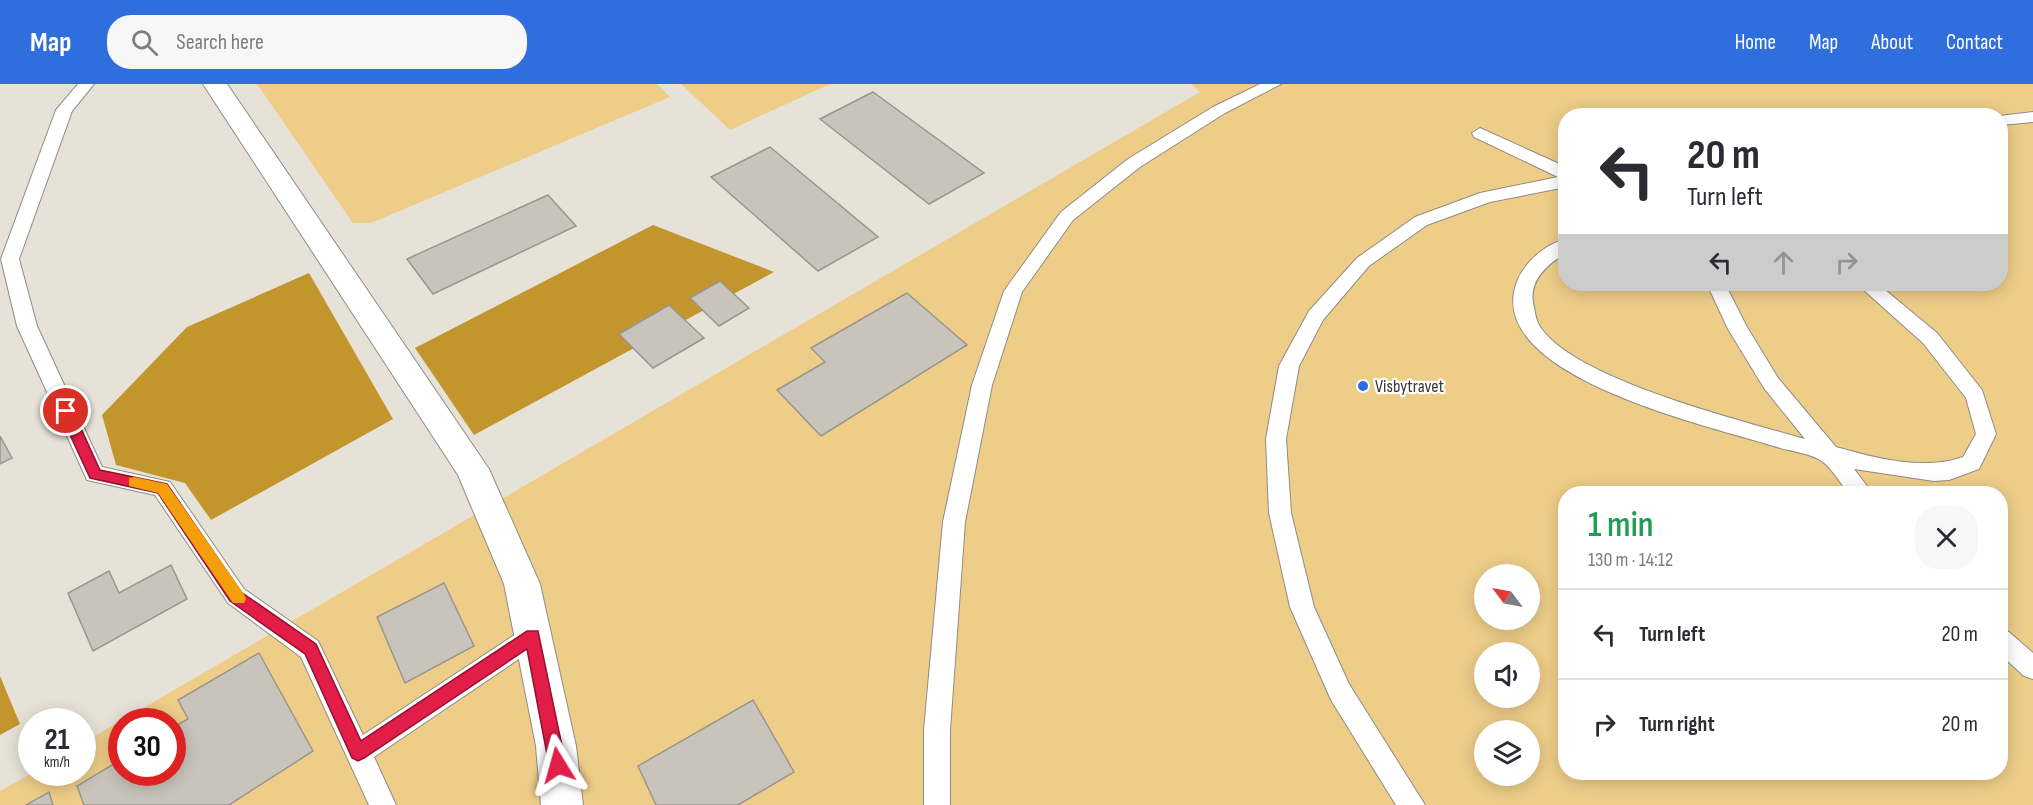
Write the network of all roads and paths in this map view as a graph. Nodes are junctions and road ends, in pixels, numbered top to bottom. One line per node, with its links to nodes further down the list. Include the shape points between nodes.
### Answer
1 (86, 84): 17 (lane, via 64,110 10,260 27,326 95,474 162,488 236,596 310,649)
2 (215, 84): 14 (street, via 471,469 522,584)
3 (1273, 84): 20 (lane, via 1220,110 1134,163 1067,216 1013,291 982,385 954,522 937,730)
4 (2033, 117): 5 (lane)
5 (2008, 119)
6 (1480, 133): 7 (lane)
7 (1558, 170)
8 (1558, 183): 21 (lane, via 1486,197 1421,221 1363,262 1316,316 1289,366 1276,439 1277,460 1280,513 1302,607 1340,692)
9 (1558, 249): 12 (lane, via 1541,259 1523,284 1522,314 1543,346 1576,370 1652,399)
10 (1719, 291): 12 (lane, via 1771,383)
11 (1874, 291): 12 (lane, via 1930,338 1975,395 1986,434 1971,463 1942,472 1884,468)
12 (1832, 455): 13 (lane)
13 (1856, 486)
14 (533, 636): 17 (lane); 19 (street, via 556,746)
15 (2008, 646): 16 (lane)
16 (2033, 668)
17 (358, 753): 18 (lane)
18 (383, 805)
19 (562, 805)
20 (937, 805)
21 (1412, 805)

